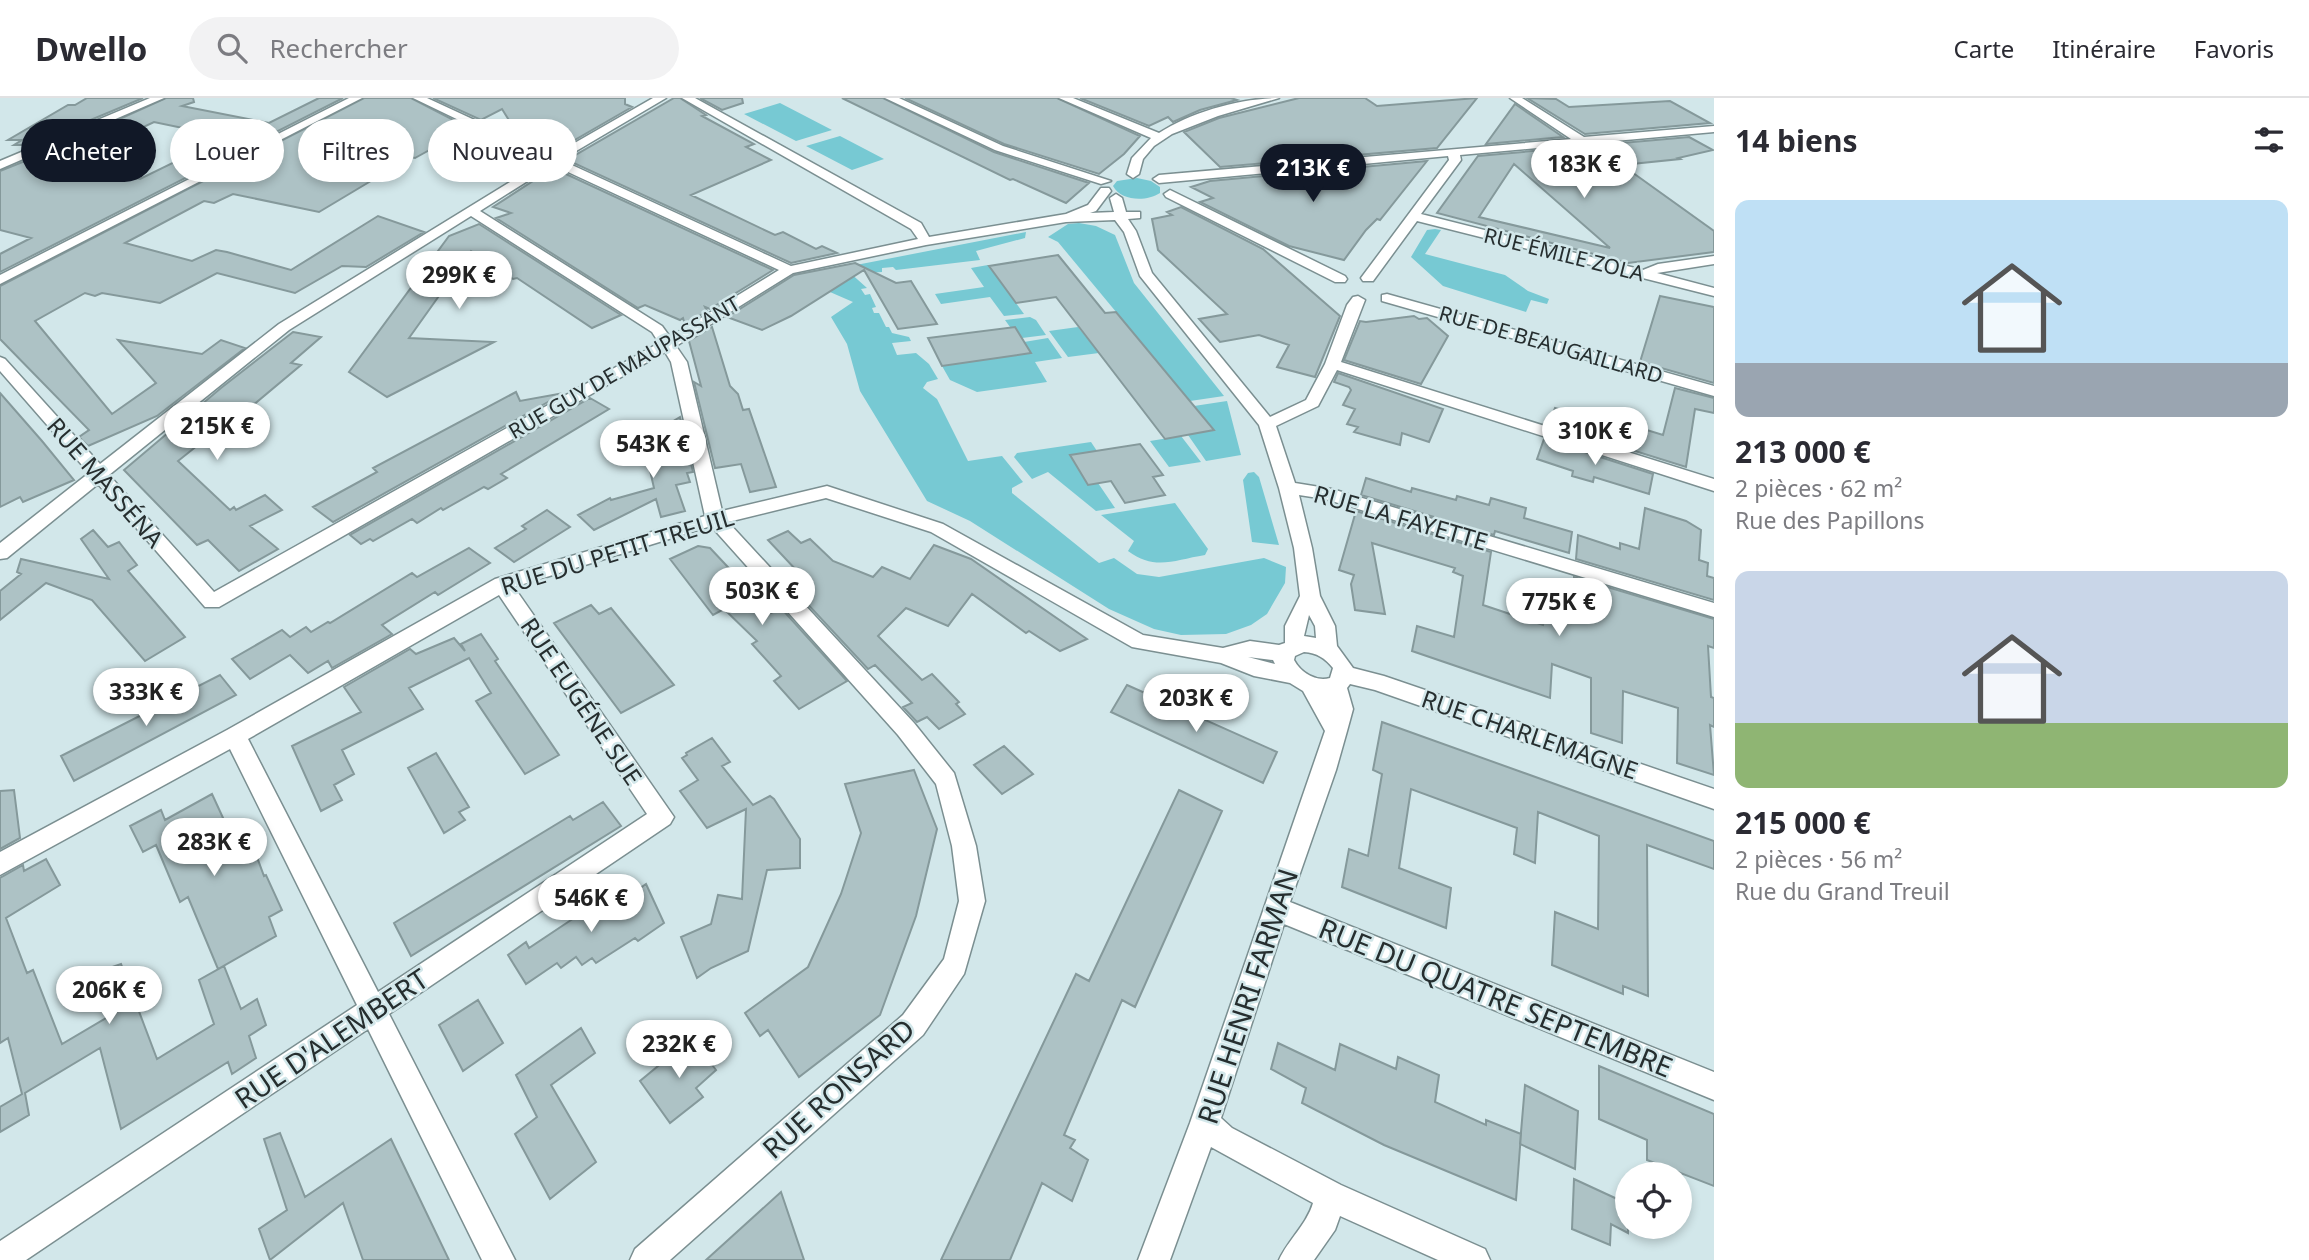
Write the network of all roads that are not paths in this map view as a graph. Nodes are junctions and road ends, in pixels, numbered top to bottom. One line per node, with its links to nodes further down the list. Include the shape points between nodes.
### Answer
1 (124, 98): 13 (street, via 119,108)
2 (159, 98): 13 (street)
3 (357, 98): 39 (street)
4 (418, 98): 16 (street)
5 (662, 98): 20 (street)
6 (687, 98): 33 (street, via 916,226)
7 (890, 98): 28 (street, via 999,148)
8 (1067, 98): 18 (street)
9 (1274, 98): 11 (street)
10 (1515, 98): 19 (street)
11 (1255, 100): 18 (street)
12 (103, 108): 14 (street)
13 (125, 111): 15 (street)
14 (91, 119)
15 (107, 119)
16 (464, 119)
17 (1714, 129): 19 (street)
18 (1158, 137): 25 (street, via 1140,155)
19 (1581, 140): 21 (street)
20 (577, 146)
21 (1453, 152): 26 (street); 30 (street, via 1455,160)
22 (21, 156): 23 (street)
23 (0, 165)
24 (577, 171): 35 (street)
25 (1133, 174): 26 (street); 28 (street, via 1116,175)
26 (1159, 179): 38 (street, via 1169,186 1166,197)
27 (518, 182): 29 (street)
28 (1109, 190): 31 (street, RUE GUY DE MAUPASSANT, via 1092,208); 32 (street); 32 (street, via 1146,203)
29 (471, 211): 43 (street, via 657,329); 48 (street, via 285,327)
30 (1413, 216): 36 (street, RUE ÉMILE ZOLA); 37 (street)
31 (1066, 218): 32 (street, RUE GUY DE MAUPASSANT); 33 (street, RUE GUY DE MAUPASSANT)
32 (1126, 224): 47 (street, via 1144,273)
33 (926, 241): 35 (street, RUE GUY DE MAUPASSANT)
34 (1714, 260): 36 (street)
35 (789, 270): 43 (street, RUE GUY DE MAUPASSANT)
36 (1645, 274): 40 (street, RUE ÉMILE ZOLA)
37 (1368, 278): 38 (street); 41 (street, via 1387,287)
38 (1340, 279): 42 (street, via 1338,290)
39 (0, 280)
40 (1714, 292)
41 (1387, 298): 42 (street); 46 (street, RUE DE BEAUGAILLARD)
42 (1359, 300): 45 (street)
43 (668, 344): 51 (street, via 680,362); 55 (street, RUE GUY DE MAUPASSANT)
44 (0, 362): 48 (street, RUE MASSÉNA)
45 (1333, 364): 47 (street, via 1312,403); 49 (street)
46 (1714, 391)
47 (1266, 424): 50 (street)
48 (101, 474): 52 (street); 55 (street, RUE MASSÉNA)
49 (1714, 485)
50 (1288, 488): 54 (street); 56 (street, RUE LA FAYETTE, via 1326,493)
51 (715, 519): 53 (street, RUE DU PETIT TREUIL); 59 (street, RUE DU PETIT TREUIL, via 827,492 937,527 1139,642); 74 (street, RUE RONSARD, via 906,729 946,780 964,846 972,901 955,965 913,1025)
52 (0, 553)
53 (502, 584): 63 (street, RUE DU PETIT TREUIL); 65 (street, RUE EUGÉNE SUE)
54 (1310, 596): 57 (street, via 1325,626); 58 (street, via 1296,621)
55 (212, 602)
56 (1714, 610)
57 (1326, 649): 58 (street, RUE DU PETIT TREUIL, via 1310,644); 60 (street, via 1340,661)
58 (1290, 650): 59 (street, RUE DU PETIT TREUIL, via 1250,649); 61 (street, via 1285,665)
59 (1223, 656): 61 (street, RUE DU PETIT TREUIL)
60 (1340, 680): 61 (street, RUE CHARLEMAGNE); 62 (street, RUE HENRI FARMAN, via 1342,709); 64 (street, RUE CHARLEMAGNE, via 1377,682)
61 (1302, 681): 62 (street)
62 (1336, 731): 67 (street, RUE HENRI FARMAN)
63 (235, 736): 66 (street, RUE DU PETIT TREUIL); 68 (street)
64 (1714, 799)
65 (662, 817): 68 (street, RUE D'ALEMBERT)
66 (0, 864)
67 (1277, 909): 69 (street, RUE DU QUATRE SEPTEMBRE); 70 (street, RUE HENRI FARMAN)
68 (373, 1010): 72 (street, RUE D'ALEMBERT); 73 (street)
69 (1714, 1086)
70 (1205, 1124): 71 (street, via 1222,1138); 75 (street, RUE HENRI FARMAN)
71 (1330, 1196): 76 (street, via 1324,1219); 77 (street)
72 (0, 1259)
73 (499, 1260)
74 (646, 1260)
75 (1154, 1260)
76 (1295, 1260)
77 (1474, 1260)

